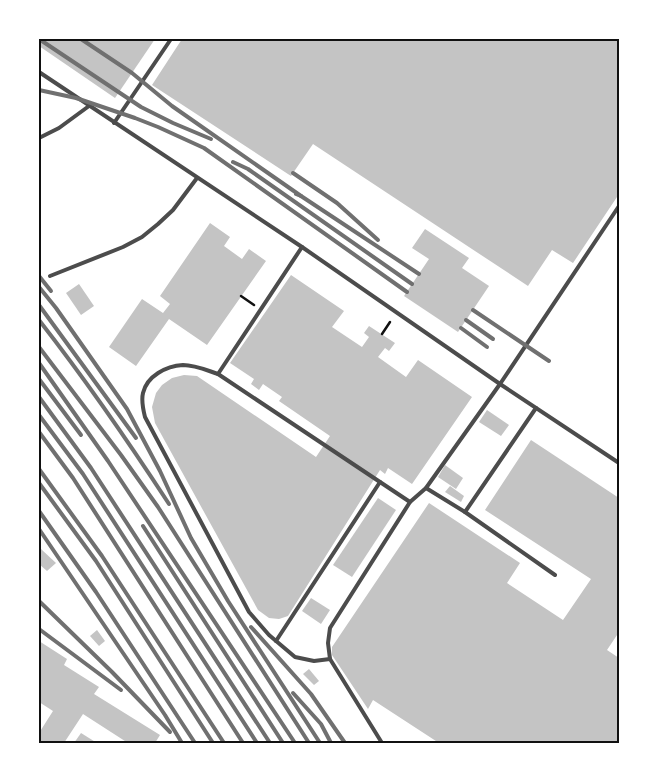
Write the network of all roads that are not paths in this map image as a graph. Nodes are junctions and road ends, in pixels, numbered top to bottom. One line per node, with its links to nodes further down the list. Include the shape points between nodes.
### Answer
1 (170, 39): 4 (lane)
2 (39, 72): 3 (lane)
3 (89, 106): 4 (lane); 5 (lane)
4 (114, 122): 6 (lane)
5 (39, 138)
6 (197, 178): 8 (lane); 9 (lane, via 173,210 142,237)
7 (619, 206): 11 (lane)
8 (302, 247): 10 (lane); 11 (lane)
9 (50, 276)
10 (218, 374): 14 (lane); 19 (lane, via 182,365 159,372 142,395 145,417 249,612)
11 (500, 384): 12 (lane); 15 (lane)
12 (536, 408): 13 (lane); 17 (lane)
13 (619, 463)
14 (380, 482): 16 (lane); 19 (lane)
15 (426, 488): 16 (lane); 17 (lane)
16 (410, 502): 20 (lane, via 330,628)
17 (465, 512): 18 (lane)
18 (555, 574)
19 (276, 641): 20 (lane, via 295,657 314,661)
20 (330, 659): 21 (lane)
21 (382, 743)

